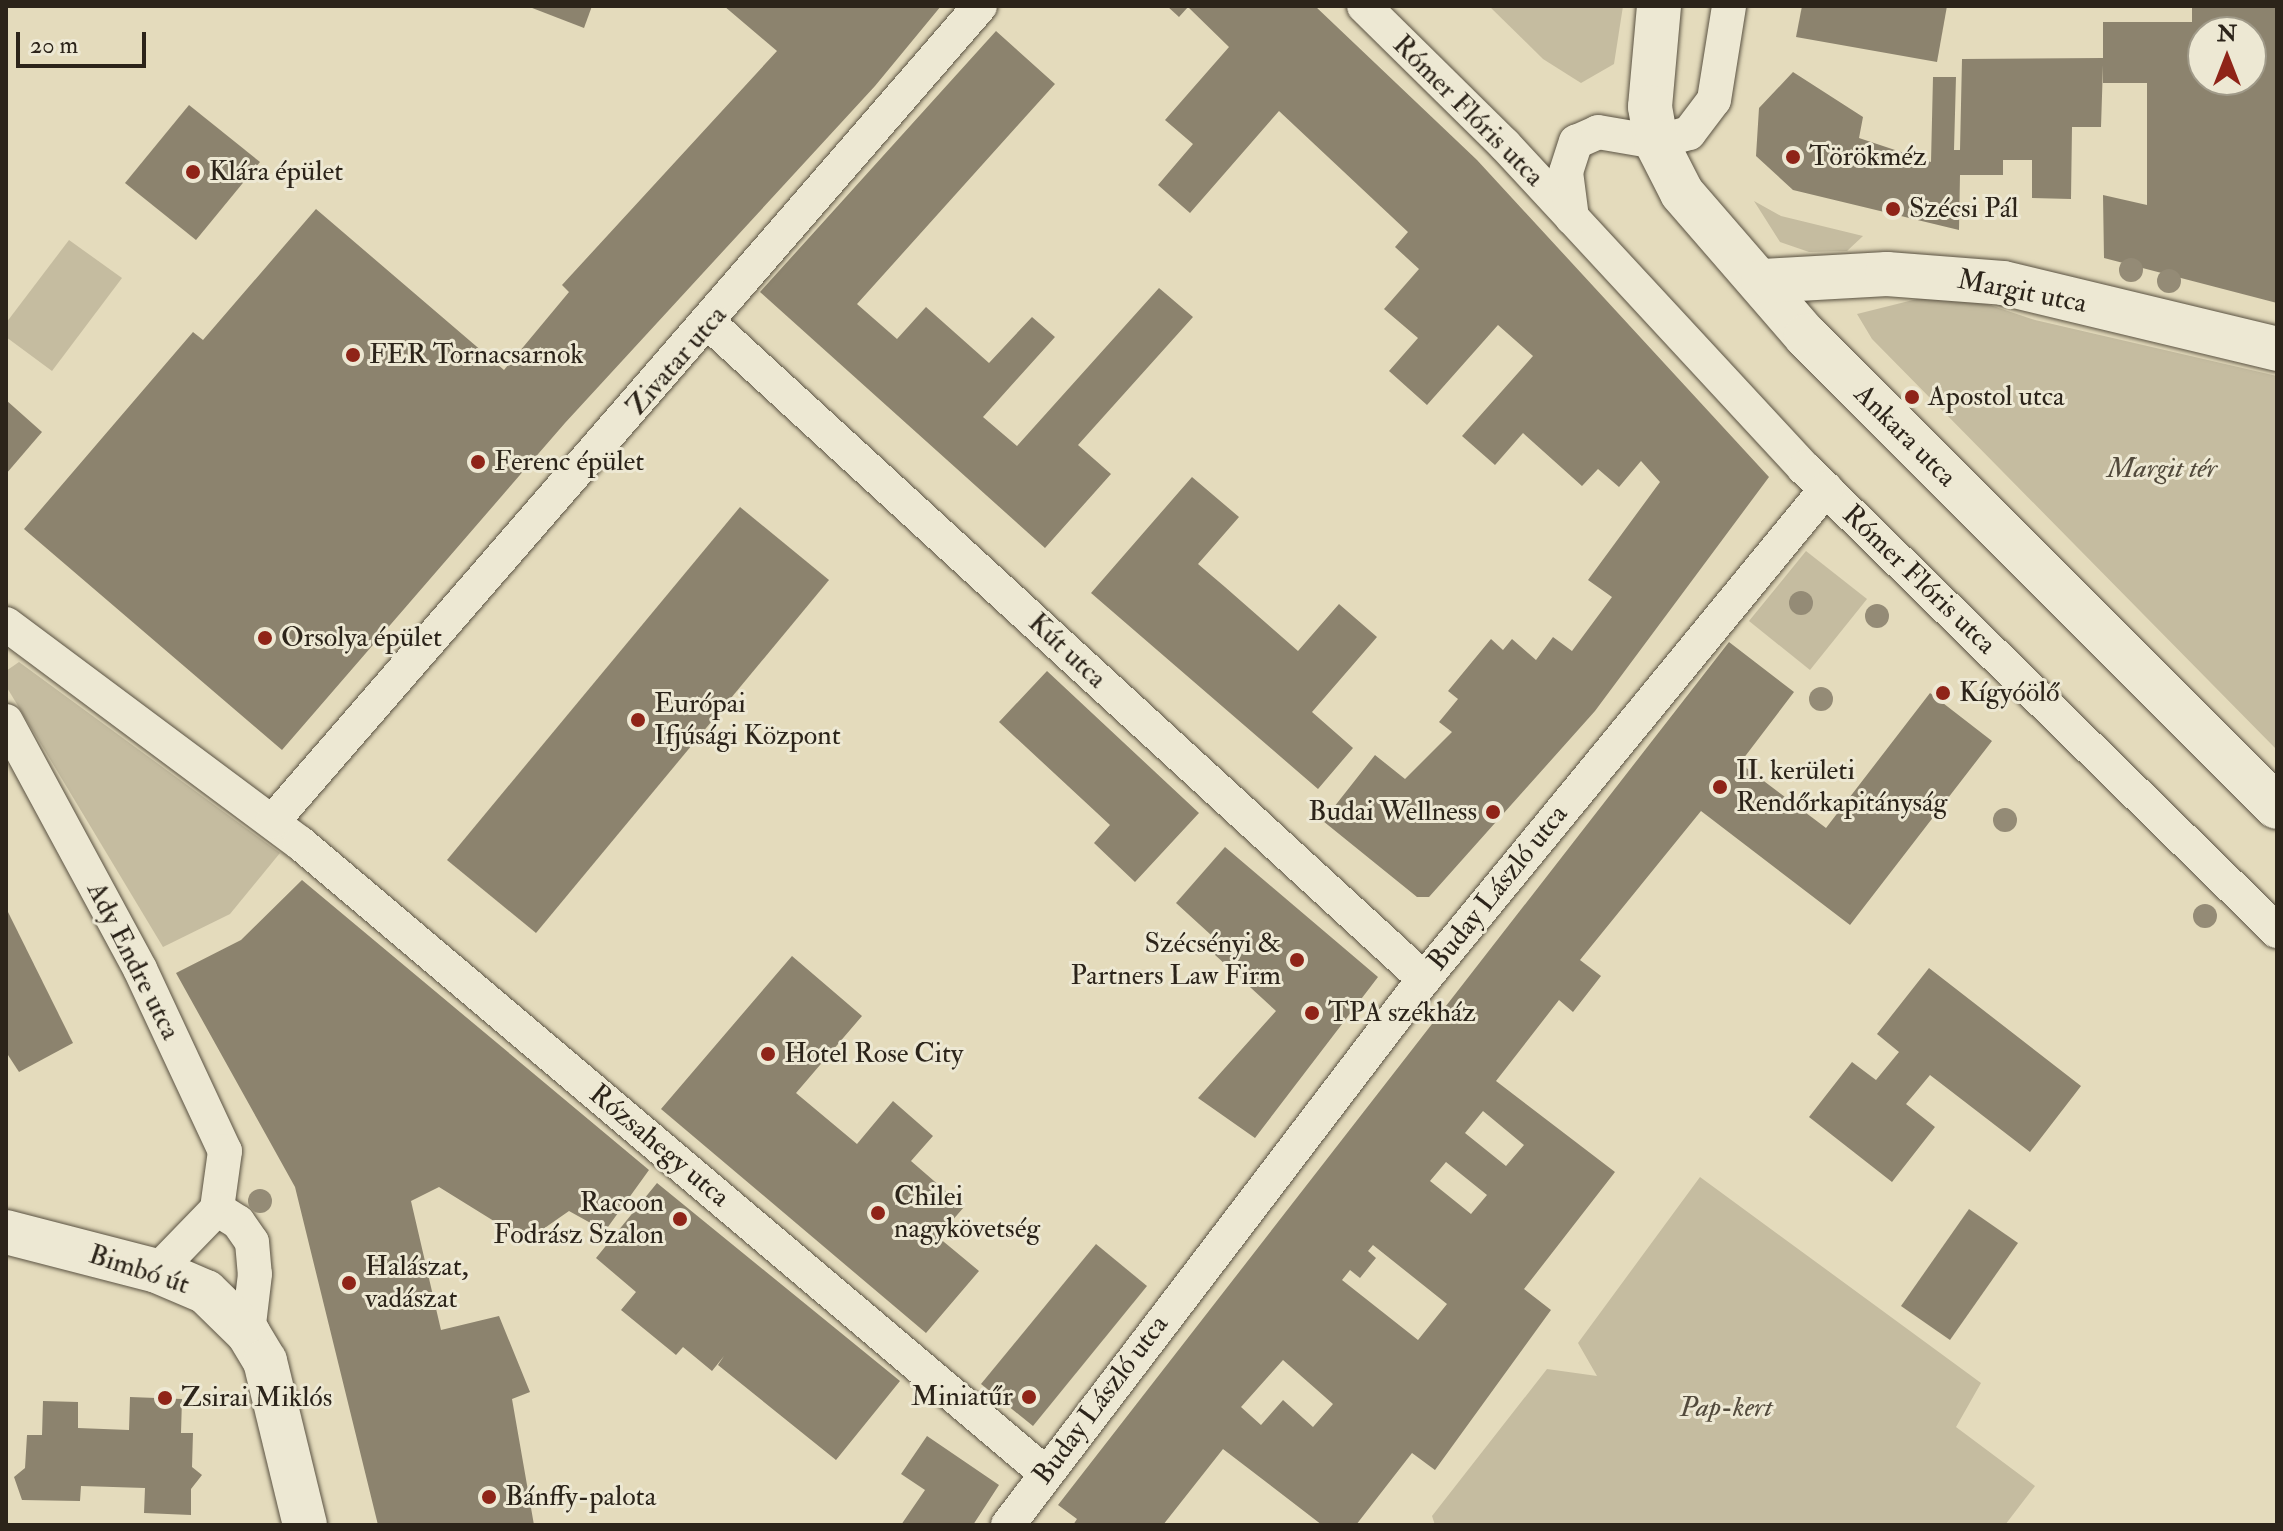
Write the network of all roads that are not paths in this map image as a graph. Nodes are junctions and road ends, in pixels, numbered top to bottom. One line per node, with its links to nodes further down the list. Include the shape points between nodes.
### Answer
1 (980, 6): 8 (street, Zivatar utca)
2 (1364, 6): 6 (street, Rómer Flóris utca)
3 (1659, 6): 5 (street, Ankara utca, via 1649,80)
4 (1729, 6): 5 (street, via 1714,100 1689,133)
5 (1656, 142): 6 (street, Rómer Flóris utca, via 1609,132 1576,142 1566,172); 7 (street, Ankara utca, via 1682,193)
6 (1572, 218): 10 (street, Rómer Flóris utca)
7 (1763, 281): 9 (street, Margit utca, via 1887,274 2003,283); 13 (street, Ankara utca, via 1816,347)
8 (710, 324): 14 (street, Zivatar utca); 16 (street, Kút utca)
9 (2277, 349)
10 (1826, 489): 15 (street, Rómer Flóris utca); 16 (street, Buday László utca)
11 (6, 624): 14 (street)
12 (6, 721): 17 (street, Ady Endre utca, via 140,969 225,1151)
13 (2277, 807)
14 (273, 821): 21 (street, Rózsahegy utca)
15 (2277, 931)
16 (1424, 979): 21 (street, Buday László utca)
17 (217, 1209): 19 (street); 20 (street, via 238,1222 252,1242 255,1274)
18 (6, 1232): 19 (street, Bimbó út)
19 (157, 1271): 20 (street, Bimbó út, via 206,1292)
20 (248, 1333): 22 (street, Bimbó út, via 265,1361)
21 (1044, 1472): 23 (street, Buday László utca)
22 (305, 1525)
23 (1008, 1525)

